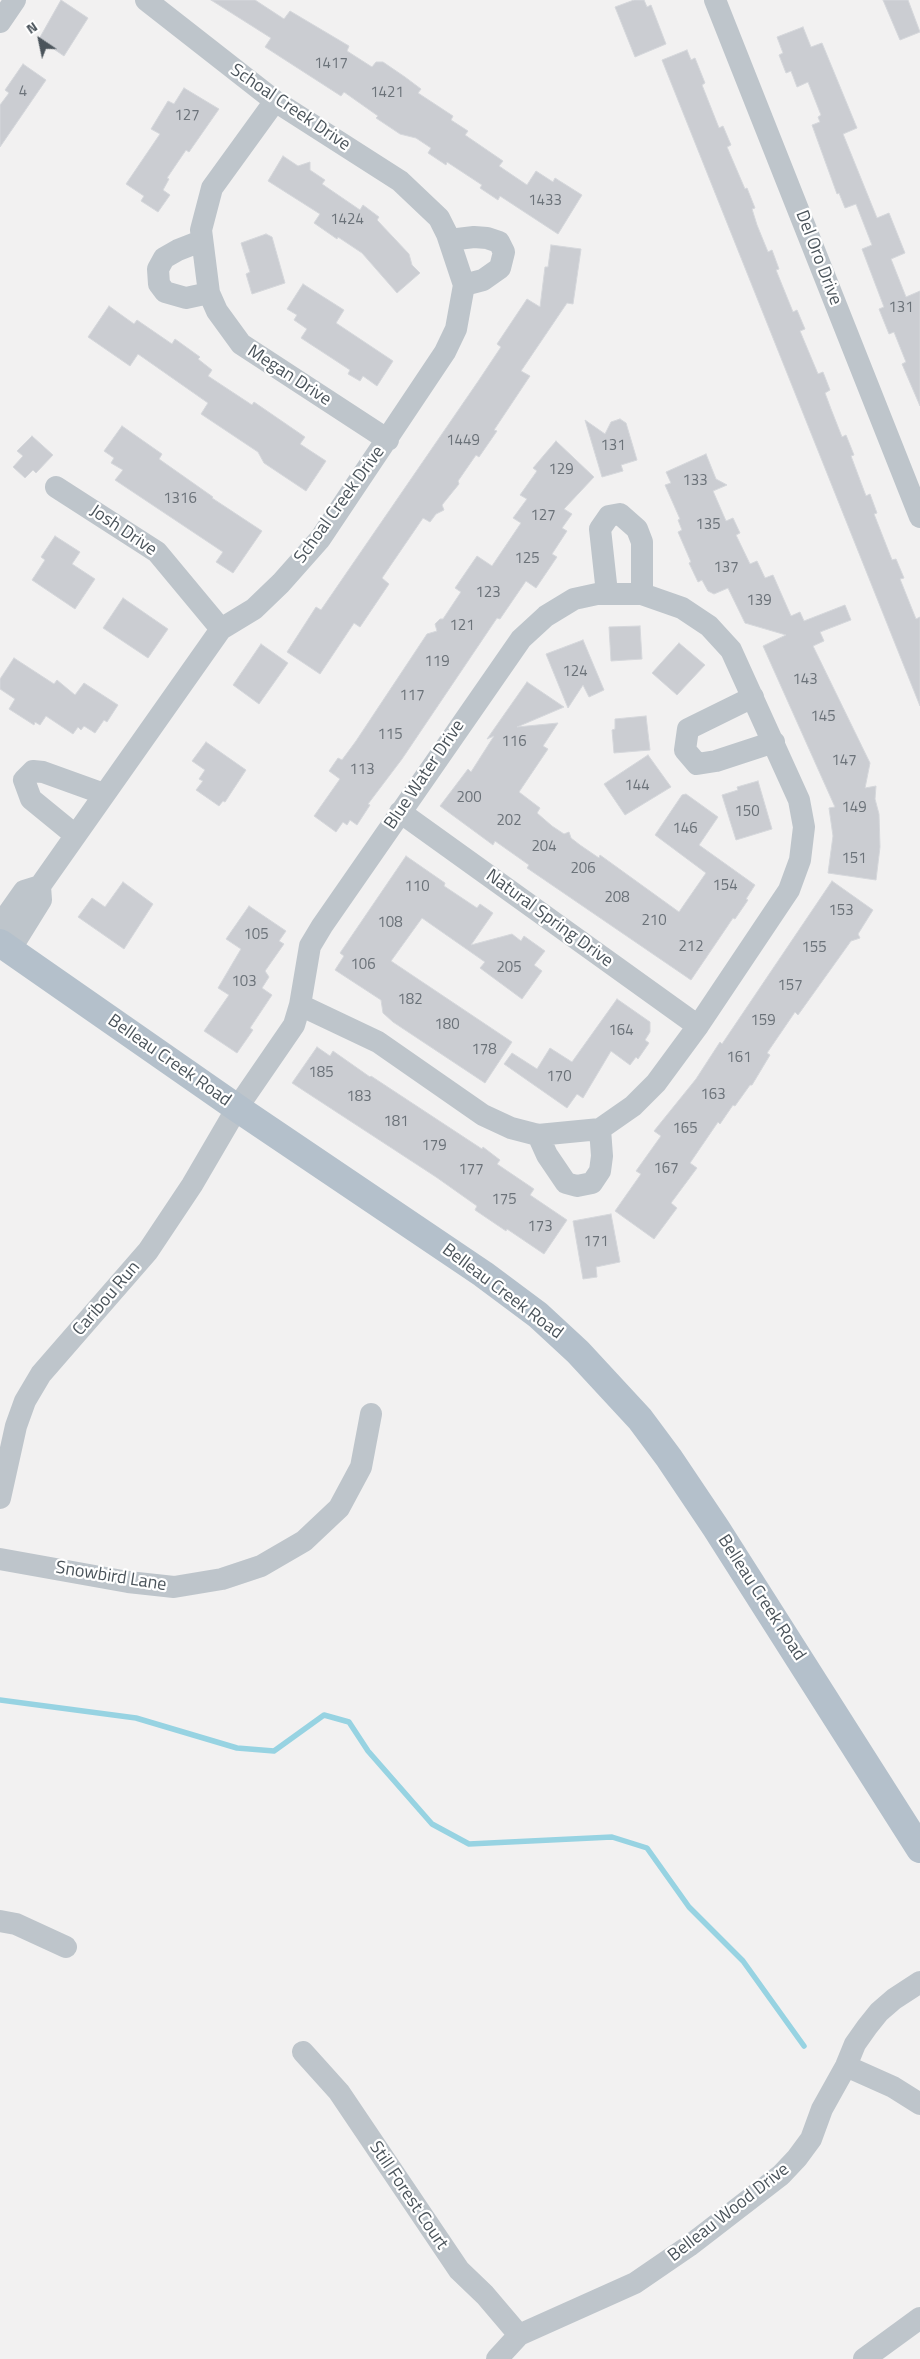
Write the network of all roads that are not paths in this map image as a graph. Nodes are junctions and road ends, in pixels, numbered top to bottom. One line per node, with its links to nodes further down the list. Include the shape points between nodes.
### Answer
1 (15, 0): 4 (street)
2 (146, 0): 5 (street, Schoal Creek Drive)
3 (716, 0): 12 (street, Del Oro Drive)
4 (0, 22)
5 (275, 101): 6 (street, Schoal Creek Drive, via 400,181 439,218); 7 (street, Megan Drive, via 212,188)
6 (449, 240): 8 (street, Schoal Creek Drive); 8 (street, via 487,238 499,242 504,252 500,268 483,280)
7 (201, 241): 9 (street, Megan Drive); 9 (street, via 164,258 158,269 159,284 165,292 186,298)
8 (464, 285): 10 (street, Schoal Creek Drive, via 456,329 445,352)
9 (209, 294): 10 (street, Megan Drive, via 241,344)
10 (388, 440): 15 (street, Schoal Creek Drive, via 320,539 254,608)
11 (56, 487): 15 (street, Josh Drive, via 158,552)
12 (920, 517)
13 (607, 593): 14 (street, Blue Water Drive); 14 (street, via 600,530 609,516 620,514 637,529 642,542); 19 (street, Blue Water Drive, via 574,600 546,616 521,639)
14 (642, 594): 16 (street, Blue Water Drive, via 682,608 709,626 731,650)
15 (221, 629): 18 (street, Schoal Creek Drive)
16 (752, 697): 17 (street, Blue Water Drive); 17 (street, via 688,729 685,750 697,764)
17 (774, 742): 23 (street, Blue Water Drive, via 798,800 804,827 800,860 789,890)
18 (104, 794): 20 (street, Schoal Creek Drive); 20 (street, via 43,772 33,771 24,780 31,799)
19 (400, 812): 22 (street, Blue Water Drive, via 310,946); 23 (street, Natural Spring Drive)
20 (75, 835): 21 (street, Schoal Creek Drive, via 40,886 42,900)
21 (3, 940): 24 (main road, Belleau Creek Road)
22 (300, 1005): 24 (street, Blue Water Drive, via 294,1025); 26 (street, via 378,1042 483,1115 511,1128)
23 (698, 1026): 25 (street, Blue Water Drive, via 656,1083 633,1106)
24 (237, 1108): 28 (street, Caribou Run, via 148,1251 41,1374 25,1401 16,1426); 30 (main road, Belleau Creek Road, via 483,1274 538,1315 605,1379 640,1419 716,1528)
25 (600, 1130): 26 (street); 26 (street, via 600,1171 592,1183 577,1186 566,1183)
26 (538, 1135)
27 (371, 1414): 29 (street, Snowbird Lane, via 361,1467 339,1508 304,1541 261,1566 222,1579 174,1587)
28 (0, 1498)
29 (0, 1559)
30 (920, 1849)
31 (0, 1921): 32 (street, via 16,1924)
32 (66, 1947)
33 (920, 1982): 35 (street, Belleau Wood Drive, via 879,2012 855,2044)
34 (304, 2052): 38 (street, Still Forest Court, via 338,2092 459,2270)
35 (846, 2066): 36 (street, via 893,2087); 38 (street, Belleau Wood Drive, via 822,2109 810,2139 781,2175 635,2283)
36 (920, 2104)
37 (920, 2318): 40 (street)
38 (519, 2335): 39 (street, Belleau Wood Drive)
39 (497, 2359)
40 (864, 2359)

